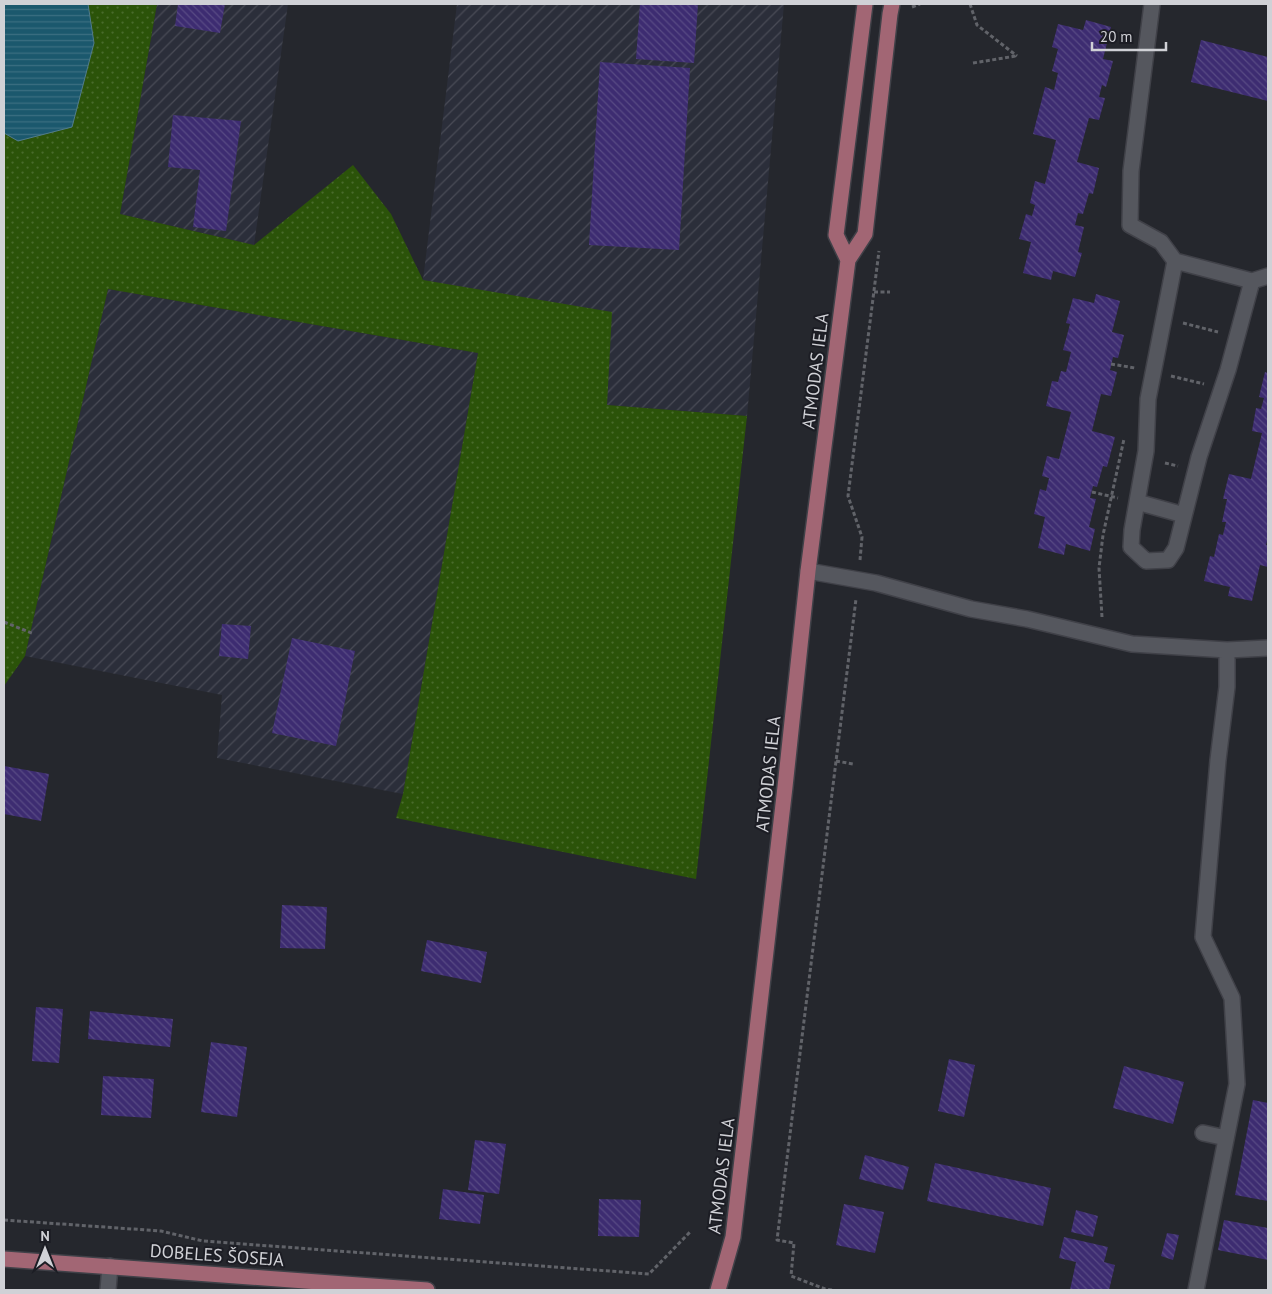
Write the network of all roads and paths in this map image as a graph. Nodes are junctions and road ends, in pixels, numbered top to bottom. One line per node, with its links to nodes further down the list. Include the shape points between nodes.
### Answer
1 (865, 4): 9 (main road, via 836,235)
2 (892, 4): 9 (main road, ATMODAS IELA, via 865,234)
3 (920, 4): 6 (path, via 911,8)
4 (970, 4): 7 (path, via 977,25 1016,56)
5 (1152, 4): 10 (street, via 1132,171 1130,225 1161,242)
6 (910, 14)
7 (973, 63)
8 (880, 242): 13 (path)
9 (848, 260): 30 (main road, ATMODAS IELA)
10 (1175, 261): 12 (street); 15 (street)
11 (1268, 276): 12 (street)
12 (1252, 281): 16 (street)
13 (874, 292): 14 (path); 31 (path, via 848,496 862,536)
14 (890, 292)
15 (1163, 318): 16 (path); 20 (street)
16 (1237, 336): 22 (street)
17 (1134, 358): 19 (path)
18 (1112, 364): 19 (path)
19 (1134, 368): 21 (path)
20 (1153, 372): 22 (path); 24 (street)
21 (1131, 376)
22 (1222, 388): 25 (street)
23 (1125, 436): 27 (path)
24 (1144, 458): 25 (path); 28 (street)
25 (1196, 470): 29 (street)
26 (1092, 492): 27 (path)
27 (1114, 498): 34 (path, via 1098,568)
28 (1137, 502): 29 (street); 29 (street, via 1131,547 1146,561 1168,560 1176,548)
29 (1184, 515)
30 (808, 571): 31 (street); 48 (main road, ATMODAS IELA, via 734,1229)
31 (858, 579): 34 (street, via 971,609); 37 (path)
32 (4, 622): 33 (path)
33 (34, 634)
34 (1104, 638): 36 (street, via 1132,644)
35 (1268, 648): 36 (street)
36 (1227, 650): 40 (street, via 1227,687 1203,937 1232,998 1237,1084)
37 (836, 761): 38 (path); 49 (path, via 777,1240 794,1243 792,1276)
38 (853, 764)
39 (1203, 1133): 40 (street)
40 (1226, 1138): 50 (street)
41 (4, 1220): 42 (path, via 161,1231 203,1241 649,1274)
42 (690, 1232)
43 (4, 1258): 44 (main road, DOBELES ŠOSEJA)
44 (110, 1266): 45 (main road, DOBELES ŠOSEJA); 46 (street)
45 (308, 1286): 47 (main road, DOBELES ŠOSEJA)
46 (108, 1290)
47 (427, 1290)
48 (718, 1290)
49 (832, 1290)
50 (1196, 1290)

